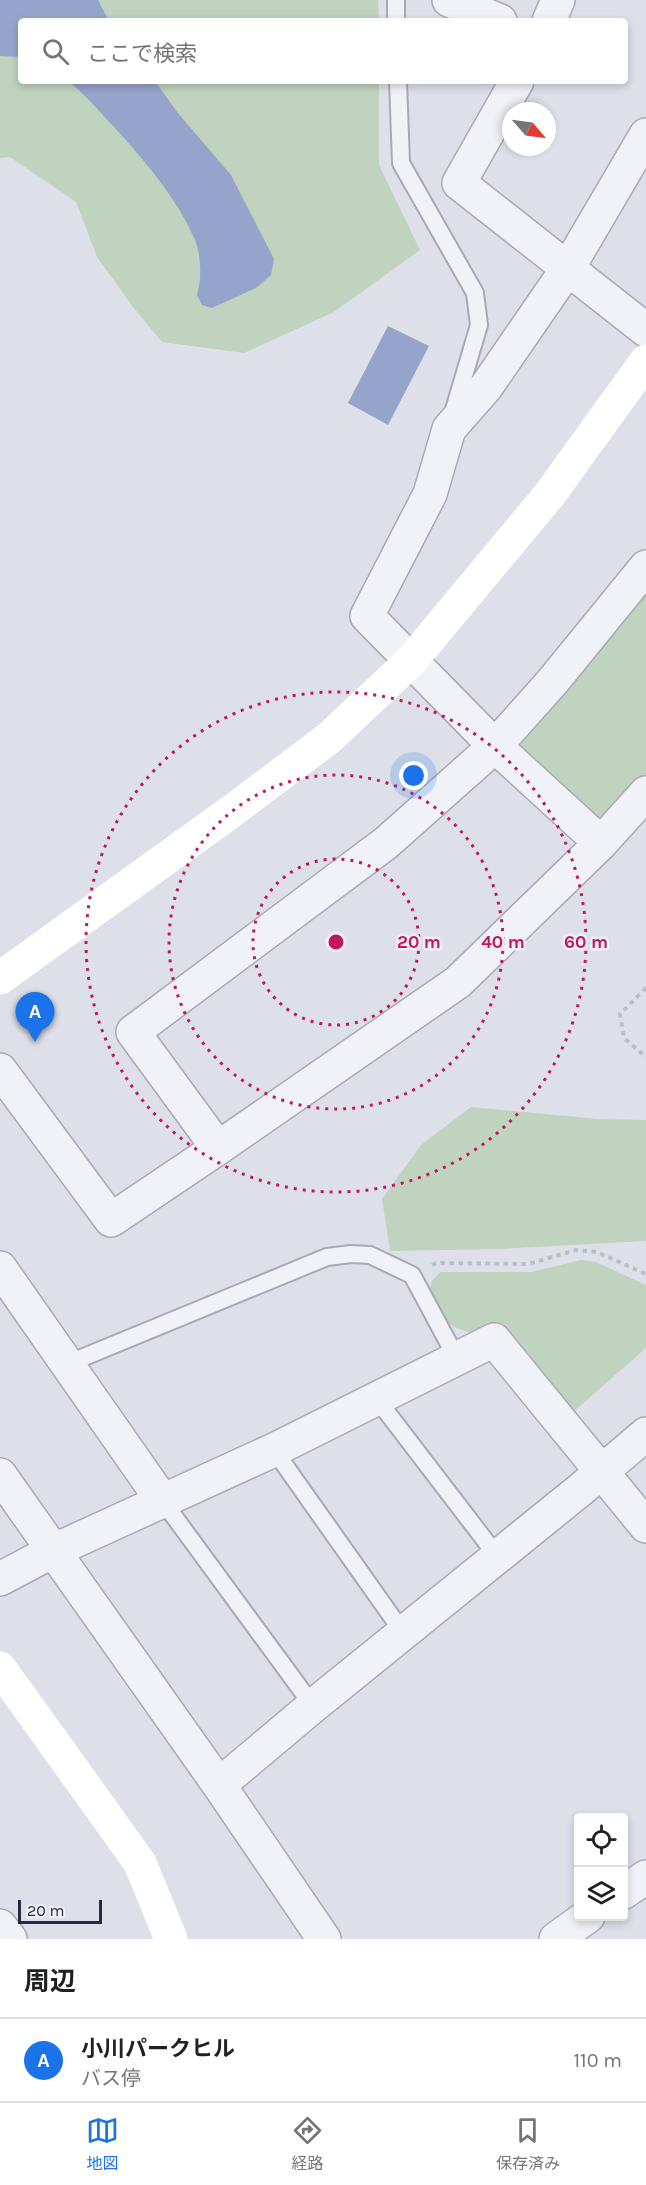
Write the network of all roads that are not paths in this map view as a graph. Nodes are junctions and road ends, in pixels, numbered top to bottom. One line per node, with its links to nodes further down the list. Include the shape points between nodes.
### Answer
1 (396, 0): 4 (lane)
2 (449, 0): 5 (street)
3 (558, 0): 6 (street)
4 (396, 18)
5 (493, 18)
6 (550, 18)
7 (398, 84): 13 (lane, via 401,162 475,293 479,325)
8 (515, 84): 10 (street, via 459,183)
9 (646, 135): 10 (street)
10 (568, 268): 11 (street); 13 (street, via 486,387)
11 (646, 330)
12 (646, 361): 15 (street, via 550,494)
13 (449, 429): 15 (street, via 430,494 367,616)
14 (646, 567): 16 (street)
15 (411, 662): 16 (street); 19 (street, via 328,738)
16 (495, 746): 18 (street); 21 (street, via 386,843 133,1032)
17 (646, 793): 18 (street)
18 (601, 843): 21 (street, via 458,982)
19 (0, 978)
20 (0, 1070): 21 (street, via 111,1220)
21 (218, 1148)
22 (0, 1268): 24 (street)
23 (456, 1357): 24 (lane, via 412,1275 370,1255 351,1254 327,1257); 25 (street); 28 (street, via 494,1340)
24 (67, 1364): 30 (street)
25 (376, 1398): 27 (street); 33 (lane)
26 (646, 1434): 28 (street)
27 (274, 1450): 30 (street); 35 (lane)
28 (601, 1471): 31 (street); 33 (street)
29 (0, 1475): 32 (street)
30 (162, 1500): 32 (street); 37 (lane)
31 (646, 1526)
32 (53, 1551): 34 (street); 38 (street)
33 (497, 1556): 35 (street)
34 (0, 1579)
35 (404, 1634): 37 (street)
36 (0, 1668): 44 (street, via 140,1863)
37 (313, 1706): 38 (street)
38 (219, 1785): 45 (street)
39 (646, 1877): 40 (street)
40 (628, 1889)
41 (582, 1921): 46 (street)
42 (0, 1926): 43 (street)
43 (10, 1939)
44 (171, 1939)
45 (324, 1939)
46 (556, 1939)

